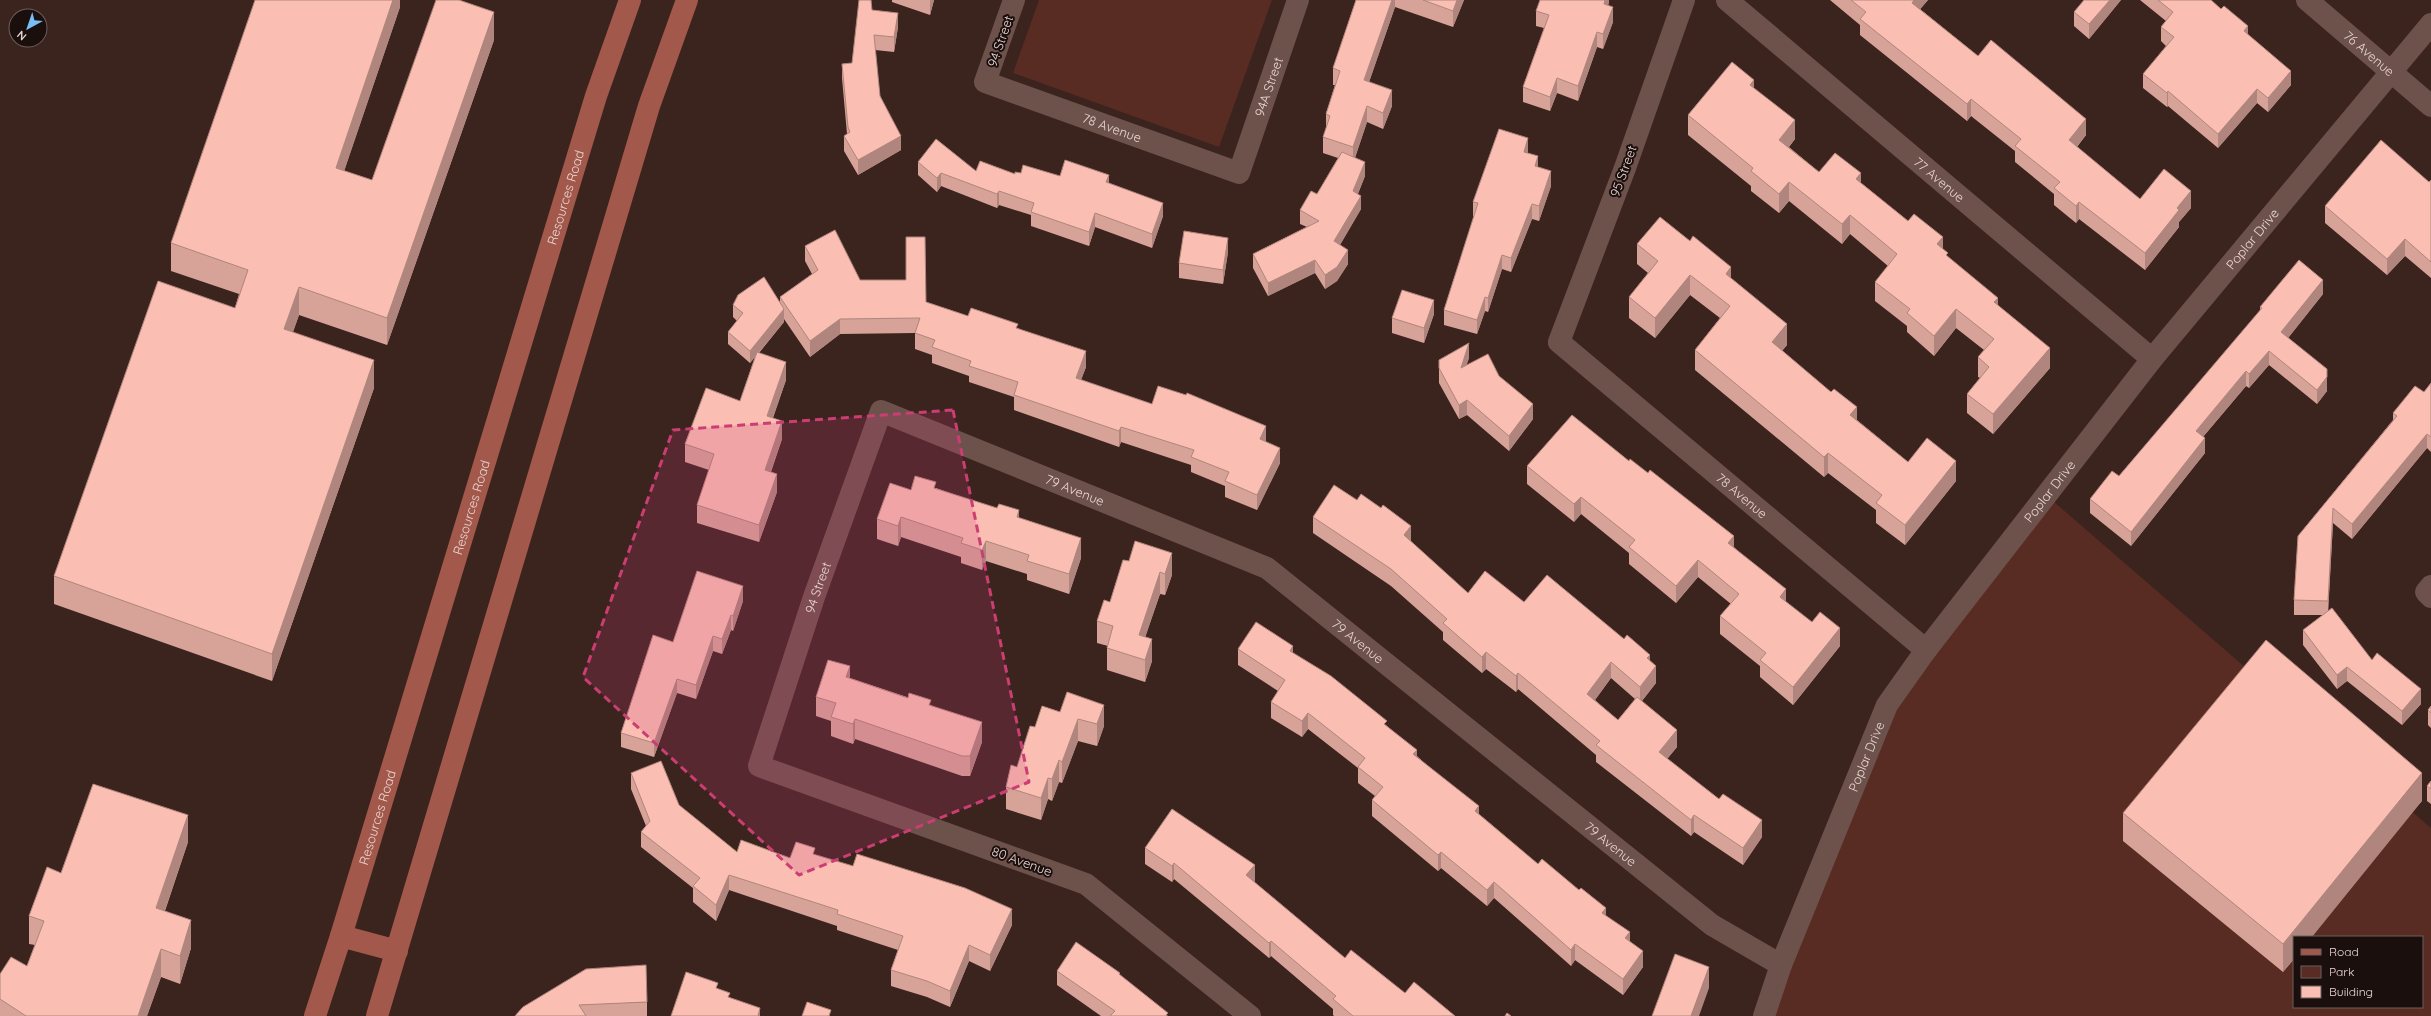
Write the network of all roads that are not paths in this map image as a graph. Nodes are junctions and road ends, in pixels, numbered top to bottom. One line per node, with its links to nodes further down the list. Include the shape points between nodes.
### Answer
1 (630, 0): 18 (main road, Resources Road, via 594,104)
2 (687, 0): 19 (main road, via 649,106)
3 (1014, 0): 10 (street, 94 Street)
4 (1298, 0): 12 (street, 94A Street)
5 (1684, 0): 13 (street, 95 Street, via 1625,168)
6 (1727, 0): 14 (street, 77 Avenue)
7 (2307, 0): 9 (street, 76 Avenue)
8 (2431, 24): 9 (street, Poplar Drive)
9 (2391, 72): 11 (street, 76 Avenue); 14 (street, Poplar Drive)
10 (985, 82): 12 (street, 78 Avenue)
11 (2431, 106)
12 (1239, 173)
13 (1559, 342): 16 (street, 78 Avenue)
14 (2152, 359): 16 (street, Poplar Drive)
15 (881, 411): 17 (street, 94 Street, via 814,597); 20 (street, 79 Avenue, via 1267,568 1712,925)
16 (1926, 650): 20 (street, Poplar Drive, via 1887,705)
17 (759, 766): 23 (street, 80 Avenue, via 1086,884)
18 (341, 936): 19 (main road); 21 (main road, Resources Road)
19 (397, 951): 22 (main road)
20 (1781, 965): 24 (street, Poplar Drive)
21 (315, 1016)
22 (376, 1016)
23 (1250, 1016)
24 (1764, 1016)

